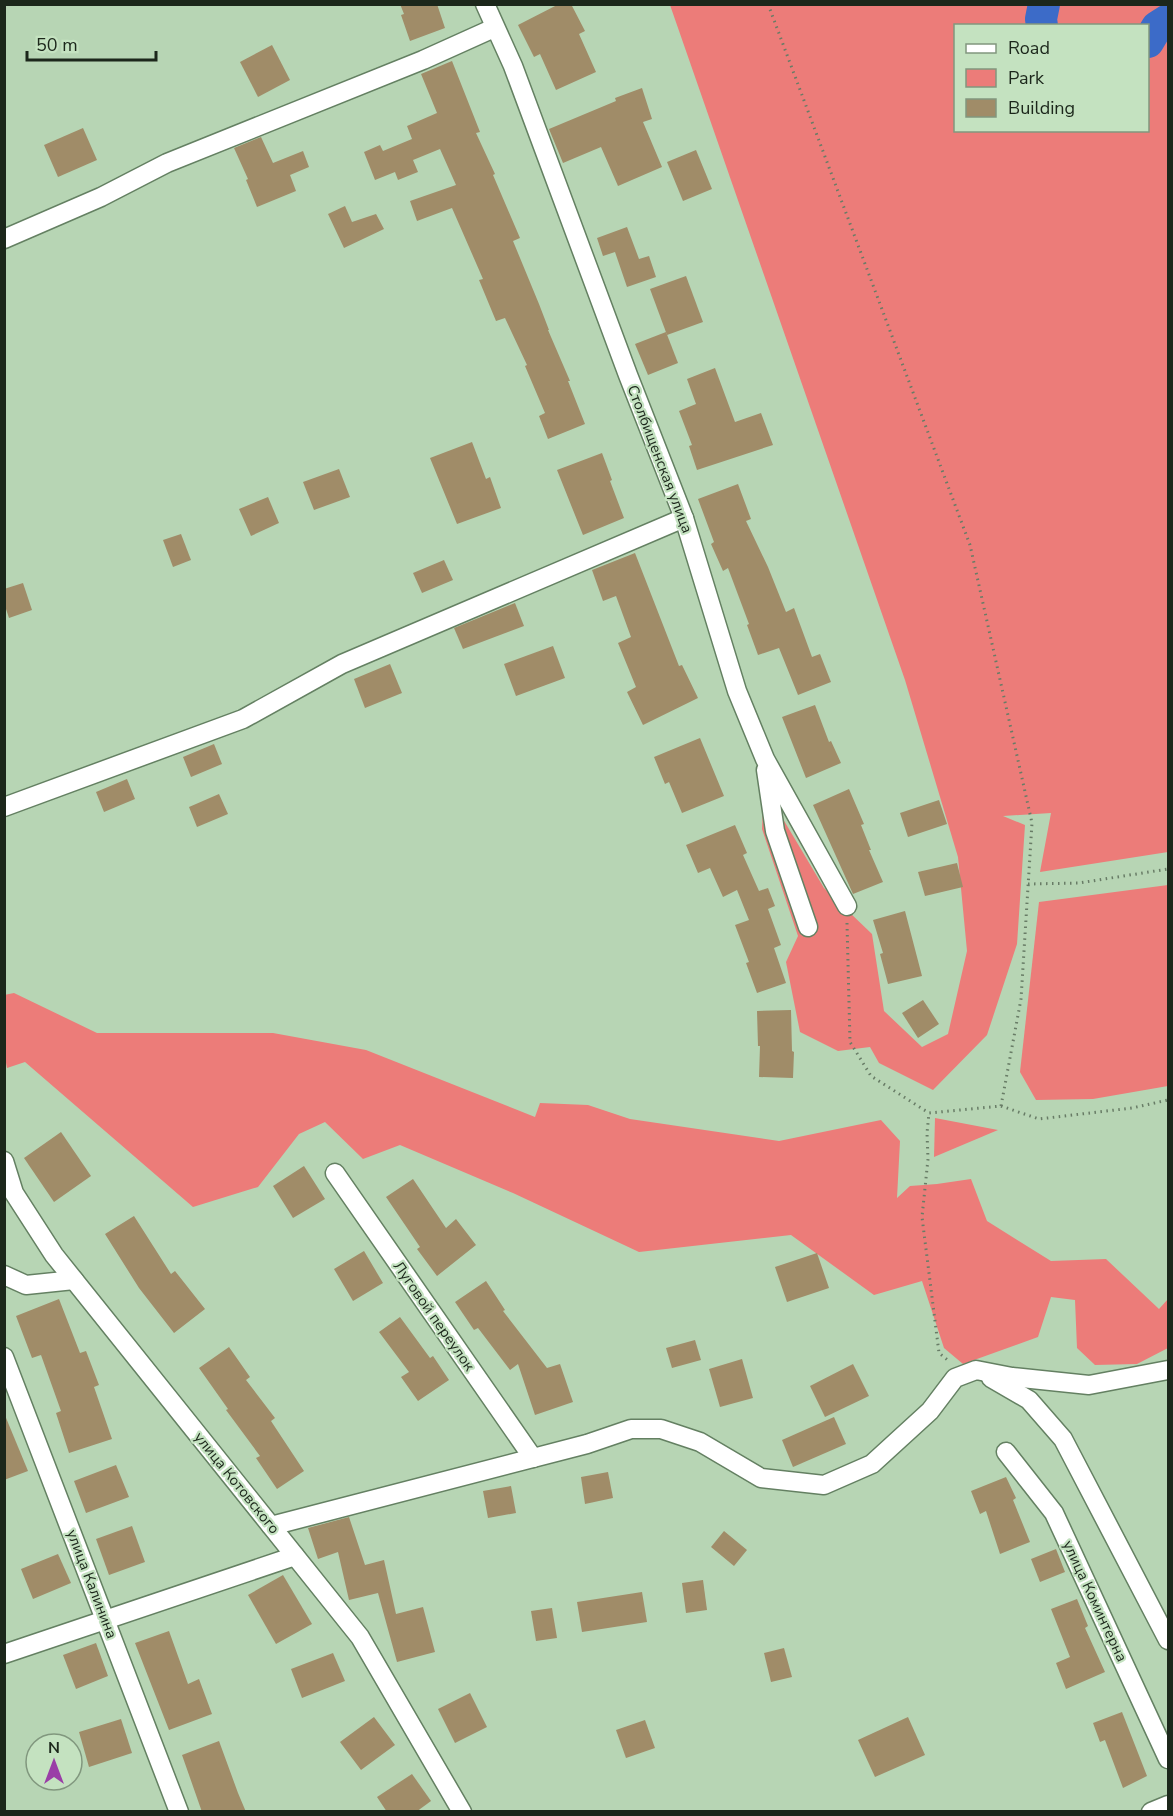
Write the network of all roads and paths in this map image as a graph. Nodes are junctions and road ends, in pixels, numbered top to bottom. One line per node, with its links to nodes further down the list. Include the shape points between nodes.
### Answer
1 (485, 4): 3 (street, Столбищенская улица)
2 (768, 4): 9 (path, via 970,545 1032,823)
3 (494, 28): 4 (street, via 167,163); 5 (street, Столбищенская улица, via 513,66)
4 (4, 239)
5 (684, 518): 6 (street, Столбищенская улица, via 738,691); 7 (street, via 342,664 243,719)
6 (765, 759): 10 (street, Столбищенская улица); 11 (street, via 776,831)
7 (4, 807)
8 (1168, 869): 9 (path, via 1078,883)
9 (1028, 884): 13 (path, via 1021,999)
10 (847, 906): 14 (path, via 850,1042 871,1076)
11 (808, 927)
12 (1168, 1100): 13 (path, via 1039,1119)
13 (1001, 1106): 14 (path)
14 (930, 1113): 21 (path, via 922,1217 939,1353)
15 (4, 1161): 18 (street, улица Котовского, via 14,1193)
16 (335, 1173): 23 (street, Луговой переулок)
17 (4, 1275): 18 (street, via 26,1285)
18 (74, 1280): 24 (street, улица Котовского)
19 (4, 1357): 26 (street, улица Калинина)
20 (1168, 1370): 21 (street, via 1089,1385)
21 (971, 1372): 23 (street, via 955,1378 930,1411 872,1464 824,1485 761,1478 700,1442 661,1429 631,1429); 27 (street, via 1029,1400 1063,1439)
22 (1006, 1452): 29 (street, улица Коминтерна, via 1054,1513)
23 (533, 1458): 24 (street)
24 (271, 1526): 25 (street, улица Котовского)
25 (295, 1556): 26 (street); 32 (street, улица Котовского, via 360,1637)
26 (106, 1620): 28 (street); 31 (street, улица Калинина)
27 (1168, 1640)
28 (4, 1654)
29 (1168, 1759)
30 (1168, 1805): 33 (street)
31 (179, 1812)
32 (462, 1812)
33 (1151, 1812)

